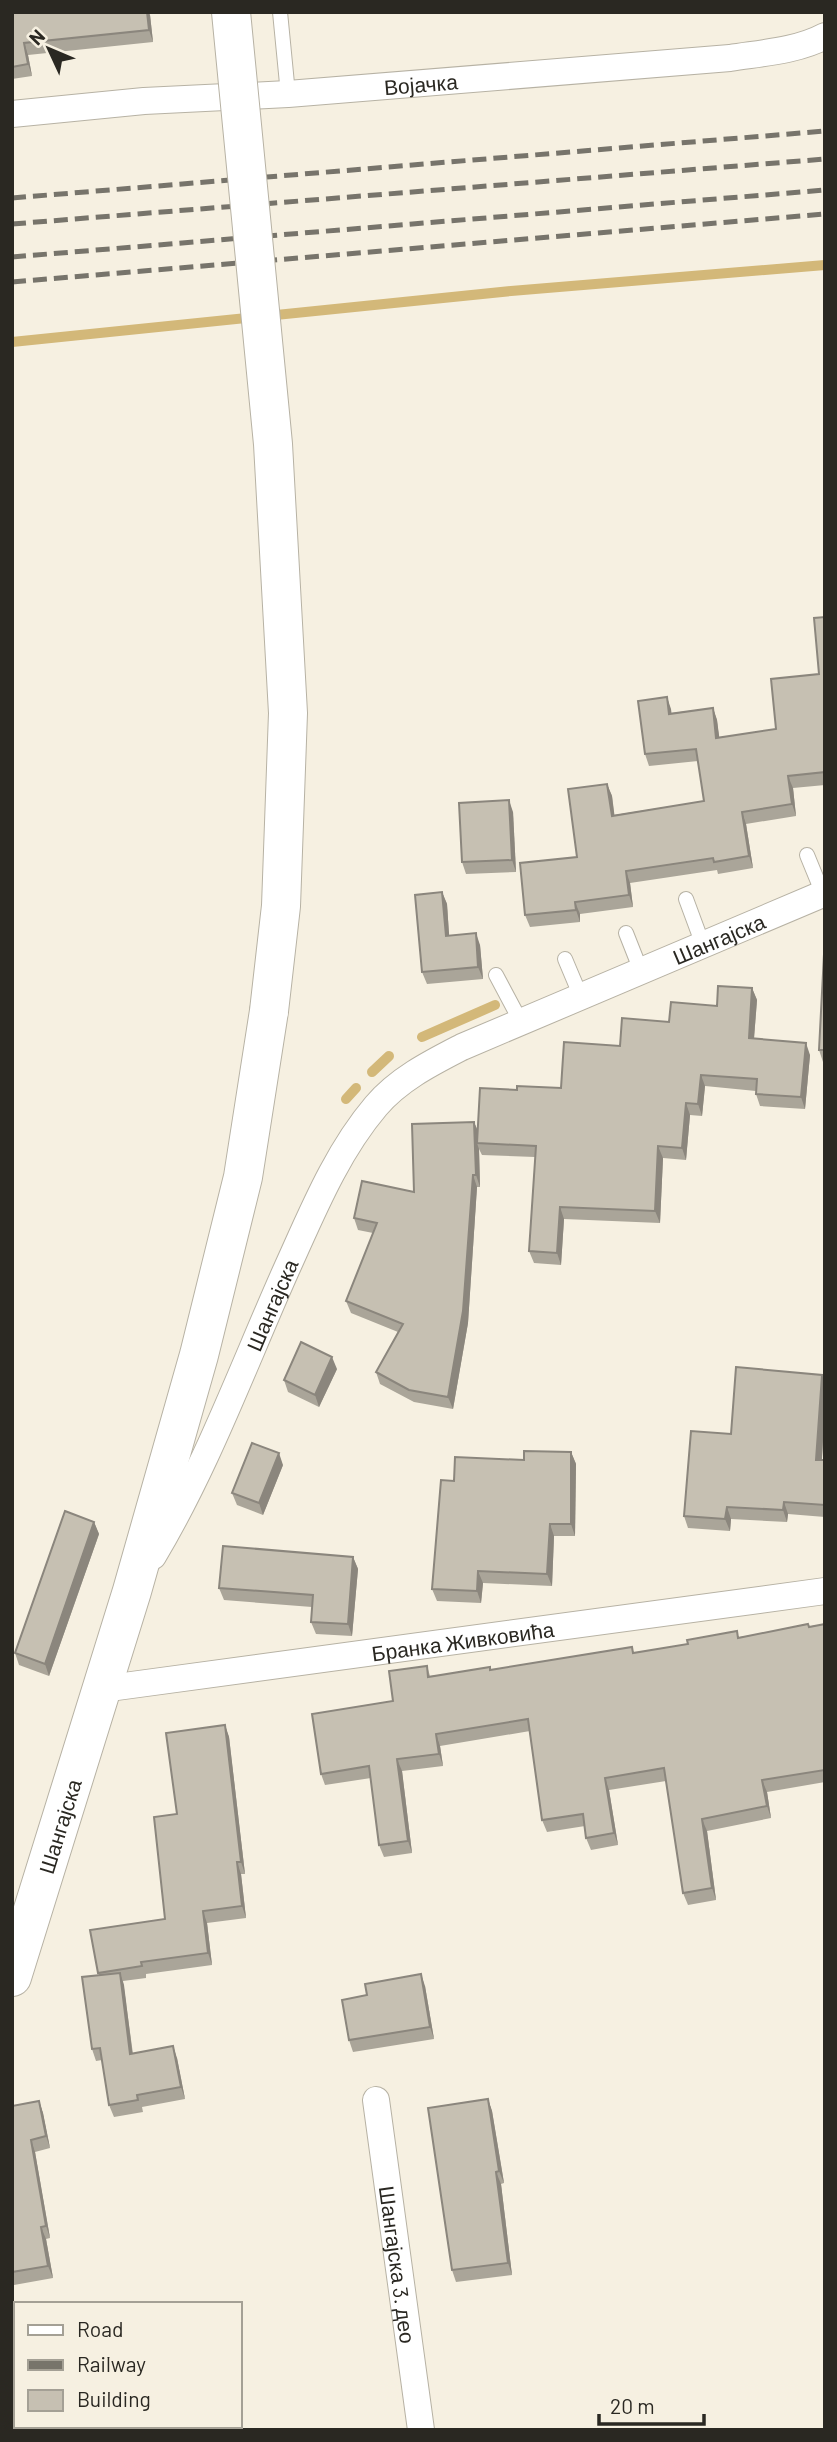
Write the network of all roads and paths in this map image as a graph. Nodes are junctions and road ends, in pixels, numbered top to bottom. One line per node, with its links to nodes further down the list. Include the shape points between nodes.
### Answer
1 (231, 12): 16 (main road, bridge, via 272,444 288,713 281,906 259,1086 237,1201)
2 (280, 12): 4 (lane)
3 (825, 36): 4 (street, Војачка, via 730,58)
4 (288, 94): 5 (street, Војачка)
5 (12, 114)
6 (807, 855): 7 (lane)
7 (824, 894): 10 (street, Шангајска)
8 (685, 899): 10 (lane)
9 (626, 933): 12 (lane)
10 (703, 945): 12 (street, Шангајска)
11 (565, 959): 14 (lane)
12 (641, 971): 14 (street, Шангајска)
13 (496, 975): 15 (lane)
14 (581, 997): 15 (street, Шангајска)
15 (521, 1022): 16 (street, Шангајска, via 416,1071 377,1105 355,1133 310,1217 183,1504)
16 (132, 1591): 18 (main road, Шангајска)
17 (825, 1591): 18 (street, Бранка Живковића)
18 (102, 1689): 19 (main road, Шангајска)
19 (12, 1977)
20 (376, 2099): 21 (street, Шангајска 3. део)
21 (421, 2430)

